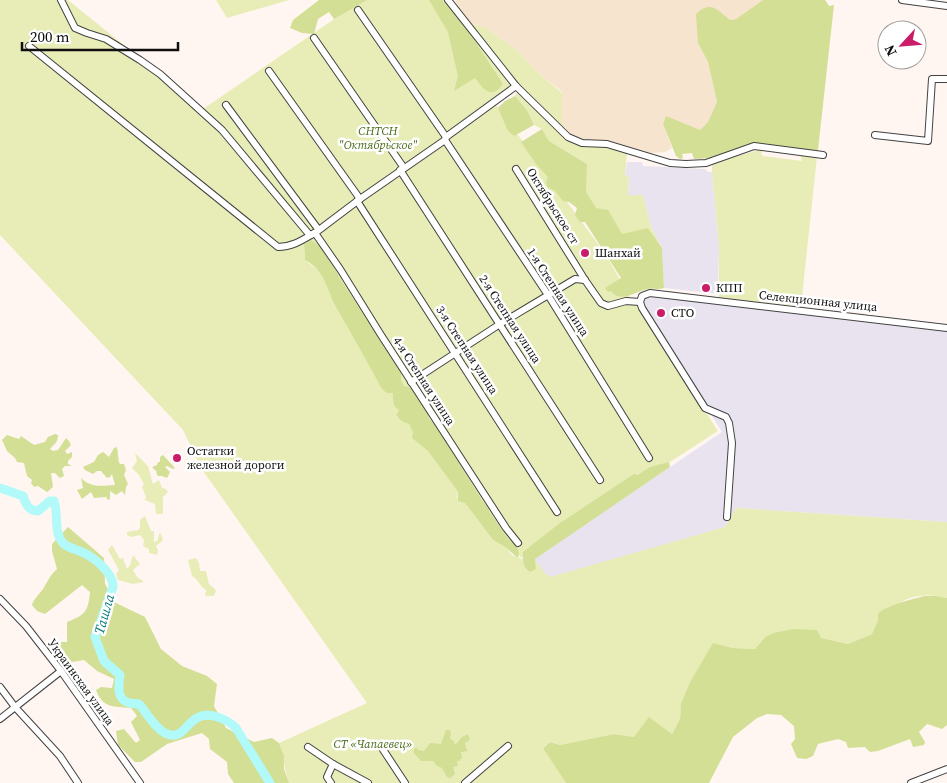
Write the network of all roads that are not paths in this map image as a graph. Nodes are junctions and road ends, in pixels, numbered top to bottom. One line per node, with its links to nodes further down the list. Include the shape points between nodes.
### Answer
1 (61, 0): 19 (street, via 76,28 106,39 140,60 222,130 308,232)
2 (448, 0): 11 (street)
3 (902, 0): 4 (street)
4 (925, 1): 5 (street)
5 (947, 6)
6 (358, 10): 14 (street, 1-я Степная улица)
7 (314, 38): 16 (street, 2-я Степная улица)
8 (29, 46): 19 (street, via 278,247 298,243)
9 (268, 71): 18 (street, 3-я Степная улица)
10 (947, 79): 13 (street, via 932,79 928,141)
11 (516, 86): 14 (street); 15 (street, via 568,137 582,143 607,144 670,163 706,163 754,146)
12 (226, 105): 19 (street, 4-я Степная улица)
13 (874, 134)
14 (446, 138): 16 (street); 21 (street, 1-я Степная улица)
15 (823, 155)
16 (402, 169): 18 (street); 23 (street, 2-я Степная улица)
17 (516, 169): 20 (street, Октябрьское ст)
18 (358, 200): 19 (street); 25 (street, 3-я Степная улица)
19 (315, 232): 26 (street, 4-я Степная улица)
20 (585, 280): 21 (street, via 575,279); 22 (street, Октябрьское ст, via 605,305 616,305 626,300)
21 (548, 295): 23 (street); 27 (street, 1-я Степная улица)
22 (640, 302): 24 (street, Селекционная улица, via 642,296 650,293); 30 (street, via 705,408 726,417 730,423 732,443)
23 (500, 324): 25 (street); 28 (street, 2-я Степная улица)
24 (947, 328)
25 (455, 353): 26 (street); 29 (street, 3-я Степная улица)
26 (411, 382): 31 (street, 4-я Степная улица)
27 (649, 458)
28 (600, 480)
29 (557, 512)
30 (727, 517)
31 (518, 543)
32 (0, 599): 33 (street, Украинская улица)
33 (61, 671): 35 (street); 43 (street, Украинская улица)
34 (0, 687): 35 (street)
35 (15, 707): 36 (street); 42 (street, via 60,756)
36 (0, 719)
37 (508, 746): 47 (street)
38 (308, 747): 40 (street)
39 (382, 748): 46 (street)
40 (333, 764): 44 (street, via 327,777); 45 (street)
41 (947, 769): 48 (street)
42 (78, 783)
43 (140, 783)
44 (331, 783)
45 (368, 783)
46 (405, 783)
47 (465, 783)
48 (911, 783)

